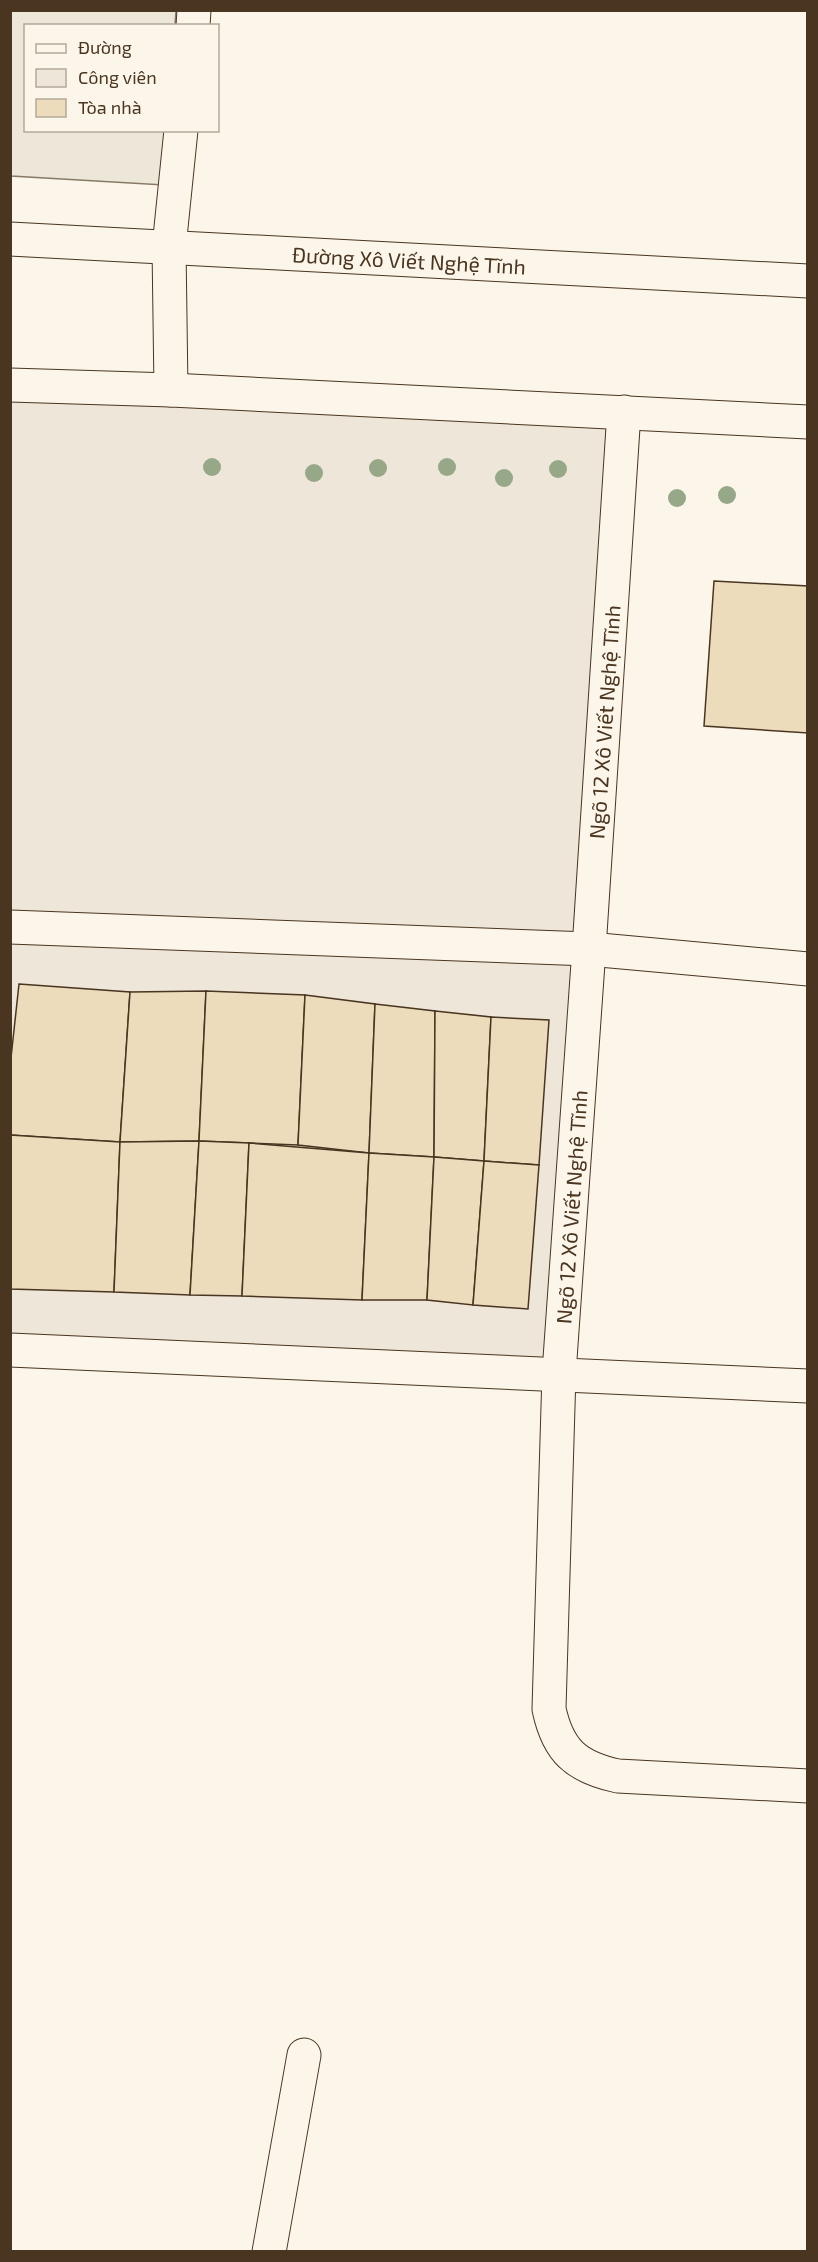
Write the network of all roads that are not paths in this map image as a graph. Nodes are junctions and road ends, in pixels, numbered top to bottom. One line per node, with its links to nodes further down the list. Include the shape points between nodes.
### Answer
1 (181, 132): 3 (street)
2 (10, 239): 3 (street, Đường Xô Viết Nghệ Tĩnh)
3 (169, 247): 4 (street, Đường Xô Viết Nghệ Tĩnh); 6 (street)
4 (807, 281)
5 (10, 385): 6 (street)
6 (171, 390): 7 (street)
7 (624, 412): 8 (street); 10 (street, Ngõ 12 Xô Viết Nghệ Tĩnh)
8 (807, 422)
9 (10, 927): 10 (street)
10 (590, 949): 11 (street); 13 (street, Ngõ 12 Xô Viết Nghệ Tĩnh)
11 (807, 969)
12 (10, 1350): 13 (street)
13 (559, 1373): 14 (street); 15 (street, Ngõ 12 Xô Viết Nghệ Tĩnh, via 549,1709 562,1746 595,1771 618,1776)
14 (807, 1386)
15 (807, 1786)
16 (304, 2055): 17 (street)
17 (269, 2252)

